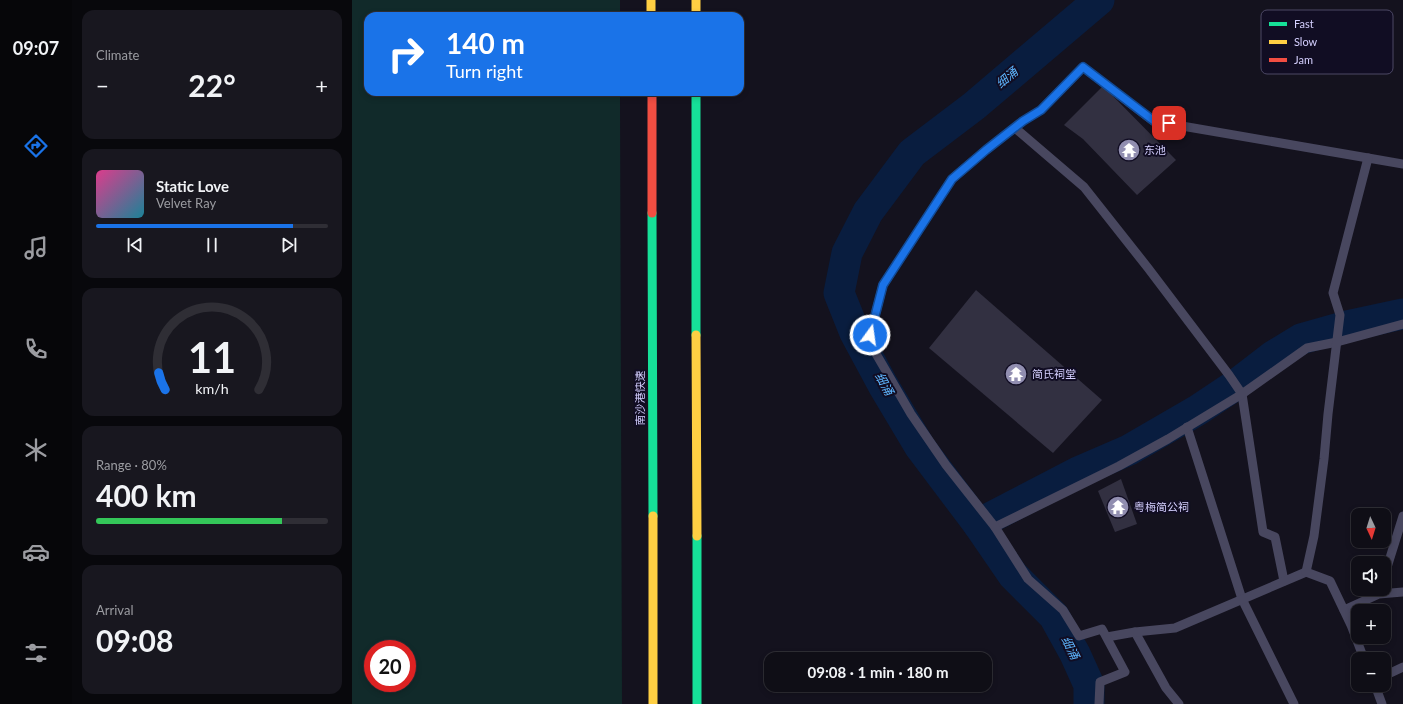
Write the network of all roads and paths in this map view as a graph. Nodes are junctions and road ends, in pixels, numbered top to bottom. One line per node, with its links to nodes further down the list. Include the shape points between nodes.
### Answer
1 (651, 0): 3 (highway)
2 (696, 0): 4 (highway)
3 (651, 12)
4 (696, 12)
5 (652, 96): 30 (highway, 南沙港快速)
6 (696, 96): 31 (highway)
7 (1015, 128): 8 (lane, via 1041,110 1083,67 1154,121); 12 (lane, via 1084,187); 15 (lane, via 952,179 883,285 870,335 875,352 911,414 946,465)
8 (1368, 158): 9 (lane); 11 (lane, via 1333,293 1340,315)
9 (1403, 164)
10 (1403, 324): 11 (lane)
11 (1337, 342): 12 (lane, via 1307,348); 17 (lane, via 1314,536)
12 (1242, 394): 13 (lane); 18 (lane, via 1263,532 1275,537)
13 (1187, 427): 15 (lane, via 1119,466); 22 (lane)
14 (1403, 516): 16 (lane)
15 (995, 527): 25 (lane, via 1028,579 1062,610 1079,636 1102,629)
16 (1391, 556)
17 (1306, 572): 18 (lane); 23 (lane, via 1330,581)
18 (1284, 581): 22 (lane)
19 (1391, 592): 20 (lane)
20 (1403, 592)
21 (1370, 596): 23 (lane)
22 (1242, 600): 24 (lane, via 1175,628); 34 (lane)
23 (1344, 610): 26 (lane)
24 (1135, 632): 25 (lane); 33 (lane, via 1166,688)
25 (1107, 637): 32 (lane, via 1125,672 1100,682)
26 (1361, 652)
27 (1403, 667): 28 (lane)
28 (1391, 673)
29 (1378, 692): 35 (lane)
30 (653, 704)
31 (697, 704)
32 (1099, 704)
33 (1179, 704)
34 (1294, 704)
35 (1382, 704)

